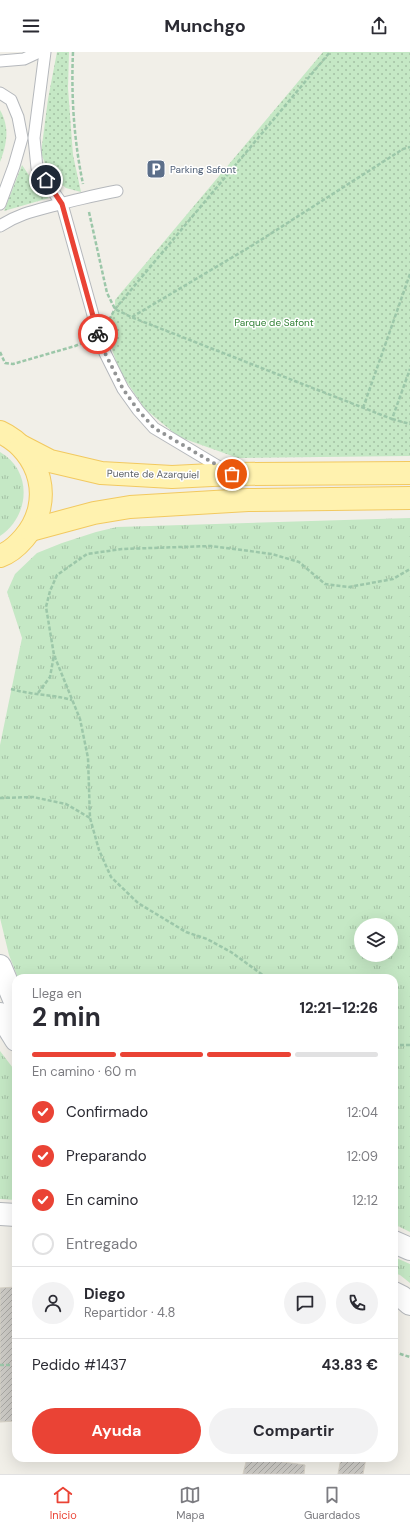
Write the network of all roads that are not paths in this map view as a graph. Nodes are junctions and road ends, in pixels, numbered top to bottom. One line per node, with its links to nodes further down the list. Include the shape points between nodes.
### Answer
1 (39, 52): 3 (lane, via 24,59)
2 (45, 52): 7 (lane, via 34,138 37,168)
3 (0, 61)
4 (0, 93): 6 (lane, via 11,100 22,138)
5 (117, 191): 7 (lane)
6 (0, 204)
7 (62, 204): 8 (lane, via 21,214); 12 (lane, via 98,333 123,389 154,428)
8 (0, 226)
9 (0, 432): 10 (main road, via 10,436)
10 (21, 446): 12 (main road, Puente de Azarquiel, via 50,461 101,473 172,477); 14 (main road, via 35,464 41,486 40,509)
11 (406, 473): 12 (main road, Puente de Azarquiel)
12 (232, 474)
13 (406, 498): 14 (main road, via 248,500 130,506)
14 (31, 530): 15 (main road, via 18,545)
15 (1, 557)
16 (0, 966): 17 (street)
17 (12, 994)
18 (0, 1014): 19 (street)
19 (12, 1034)
20 (0, 1214): 21 (street)
21 (12, 1215)
22 (398, 1244): 23 (street)
23 (410, 1249)
24 (398, 1296): 25 (street)
25 (410, 1304)

